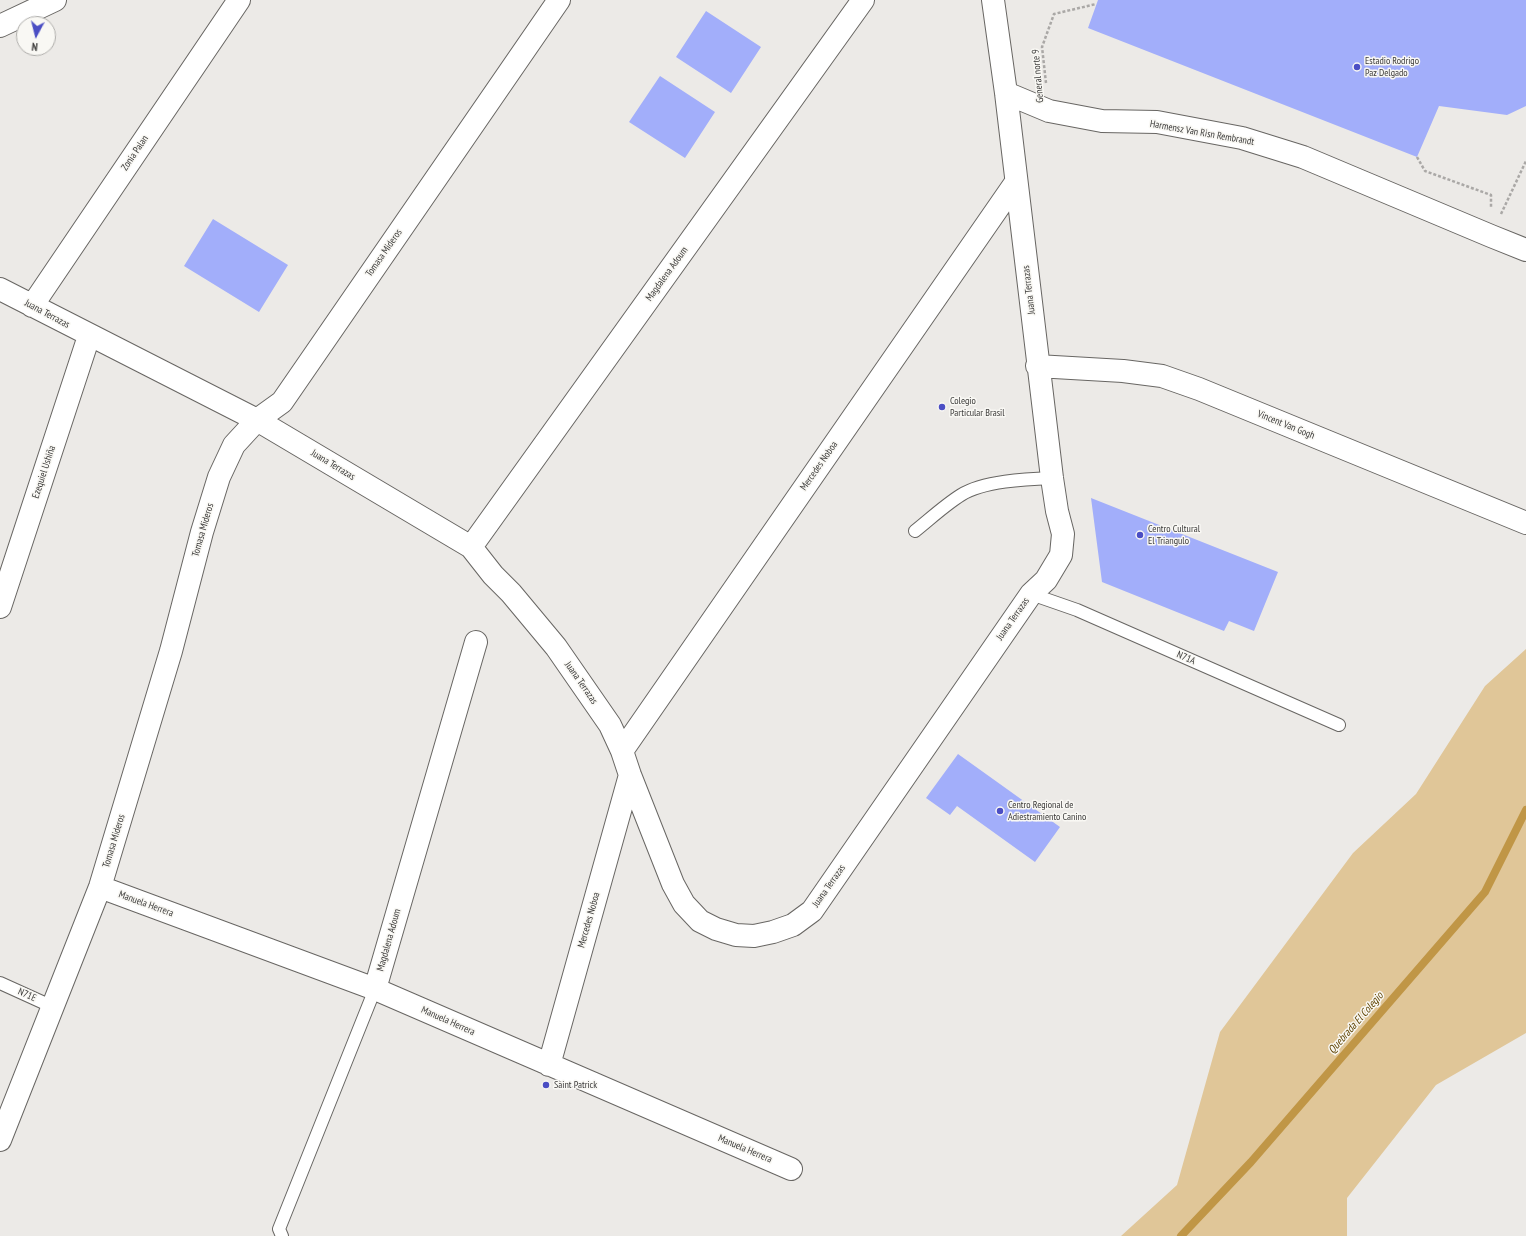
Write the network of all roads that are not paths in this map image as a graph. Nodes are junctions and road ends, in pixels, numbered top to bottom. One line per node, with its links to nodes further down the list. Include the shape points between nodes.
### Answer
1 (55, 0): 6 (street)
2 (239, 0): 11 (street, Zonia Palan)
3 (559, 0): 14 (street, Tomasa Mideros, via 282,402)
4 (863, 0): 18 (street, Magdalena Adoum)
5 (993, 0): 7 (street, Juana Terrazas)
6 (0, 26)
7 (1006, 93): 8 (street, Juana Terrazas); 9 (street, Harmensz Van Risn Rembrandt, via 1049,111 1102,121 1156,122 1242,138 1303,157)
8 (1016, 182): 13 (street, Juana Terrazas); 24 (street, Mercedes Noboa)
9 (1526, 250)
10 (0, 289): 11 (street, Juana Terrazas)
11 (32, 306): 12 (street, Juana Terrazas)
12 (89, 336): 14 (street, Juana Terrazas); 19 (street, Ezequiel Ushiña)
13 (1037, 366): 15 (street, Juana Terrazas); 16 (street, Vincent Van Gogh, via 1162,376)
14 (257, 420): 18 (street, Juana Terrazas); 26 (street, Tomasa Mideros, via 234,445 219,477 171,651)
15 (1052, 478): 17 (lane, via 1020,479 962,494); 20 (street, Juana Terrazas, via 1063,534 1061,555 1046,580)
16 (1526, 523)
17 (915, 531)
18 (471, 547): 24 (street, Juana Terrazas, via 556,647 610,725)
19 (7, 564): 21 (street, Ezequiel Ushiña)
20 (1031, 594): 23 (lane, N71A, via 1076,610); 25 (street, Juana Terrazas, via 812,911 793,926 754,936 742,936 716,930 700,921 684,904 673,884)
21 (0, 607)
22 (476, 642): 28 (street, Magdalena Adoum)
23 (1339, 725)
24 (622, 751): 25 (street, Juana Terrazas)
25 (630, 775): 30 (street, Mercedes Noboa)
26 (100, 887): 28 (street, Manuela Herrera); 29 (street, Tomasa Mideros)
27 (0, 983): 29 (lane, N71E)
28 (375, 989): 30 (street, Manuela Herrera); 33 (lane, Magdalena Adoum)
29 (53, 1007): 31 (street, Tomasa Mideros)
30 (549, 1065): 32 (street, Manuela Herrera)
31 (0, 1140)
32 (791, 1169)
33 (281, 1233)

